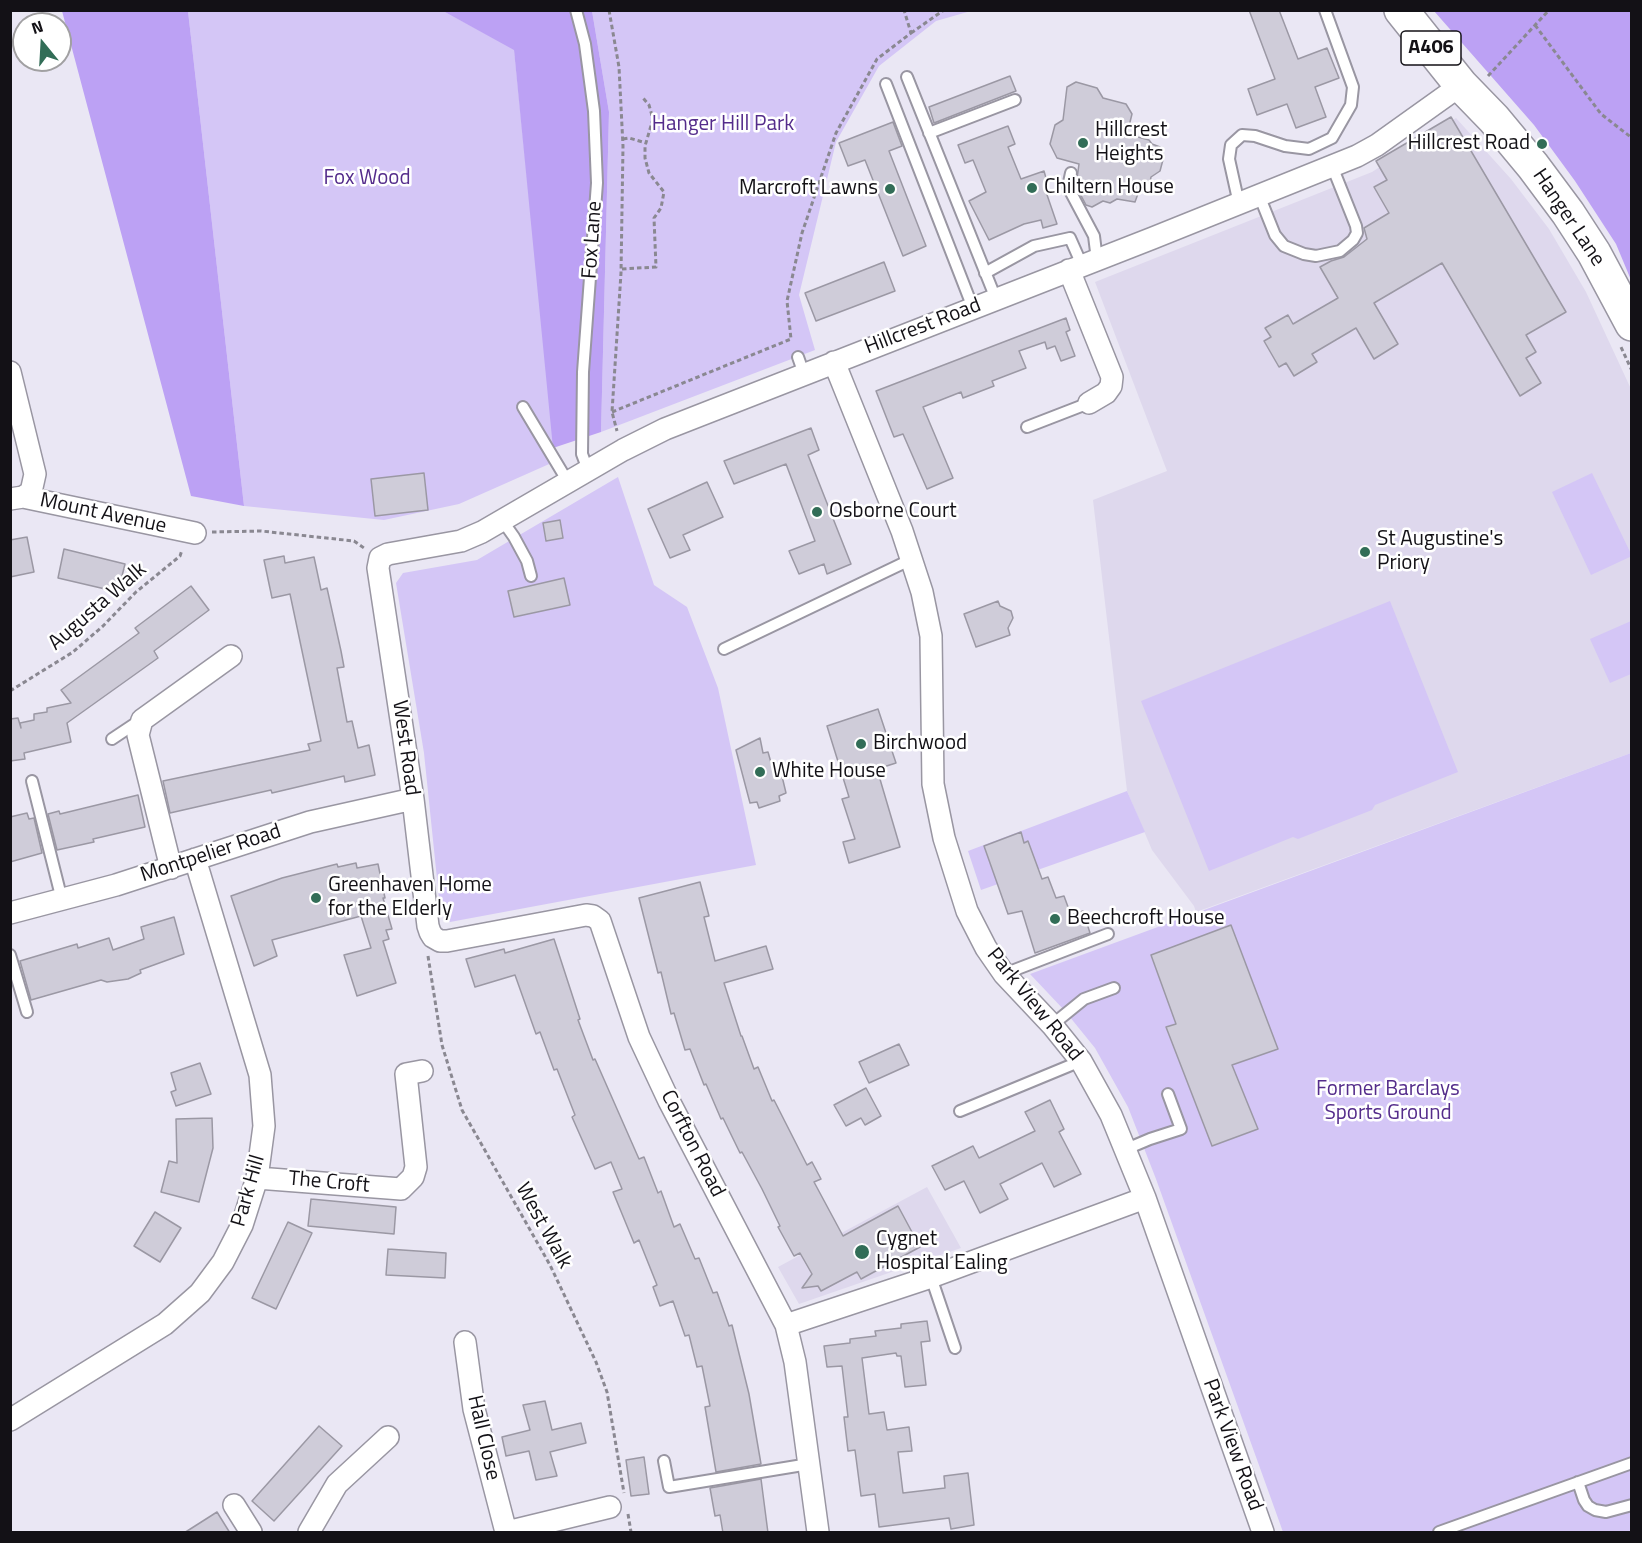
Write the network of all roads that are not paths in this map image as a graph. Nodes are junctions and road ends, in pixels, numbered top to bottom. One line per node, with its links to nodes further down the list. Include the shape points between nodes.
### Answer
1 (576, 10): 23 (lane, Fox Lane, via 594,111 597,183 583,372 582,454)
2 (1325, 10): 12 (lane, via 1353,87 1351,105 1332,138 1309,149 1242,135 1231,145 1229,159)
3 (1401, 10): 5 (highway, Hanger Lane / A406)
4 (907, 77): 8 (lane)
5 (1476, 79): 9 (street, Hillcrest Road, via 1377,145); 17 (highway, Hanger Lane / A406, via 1494,119 1568,213)
6 (886, 84): 16 (lane)
7 (1015, 100): 8 (lane)
8 (930, 133): 14 (lane)
9 (1332, 166): 11 (street, Hillcrest Road); 11 (lane, via 1357,233 1340,251 1316,256 1284,246 1275,235)
10 (1071, 173): 13 (lane, via 1068,187 1094,236)
11 (1259, 195): 12 (street, Hillcrest Road)
12 (1239, 204): 13 (street, Hillcrest Road)
13 (1083, 265): 14 (lane, via 1070,238 1034,246); 15 (street, Hillcrest Road); 20 (street, via 1112,377 1106,393)
14 (985, 273): 15 (lane)
15 (996, 299): 16 (street, Hillcrest Road)
16 (973, 308): 18 (street, Hillcrest Road)
17 (1632, 324)
18 (834, 362): 23 (street, Hillcrest Road, via 801,366 665,429); 29 (street, Park View Road)
19 (10, 372): 25 (street, via 35,474 31,492)
20 (1089, 403): 22 (lane)
21 (523, 407): 24 (lane)
22 (1027, 427)
23 (588, 470): 24 (street, Hillcrest Road)
24 (568, 482): 26 (street, Hillcrest Road)
25 (17, 498): 27 (street, Mount Avenue)
26 (502, 520): 28 (street, Hillcrest Road, via 461,541); 30 (lane, via 527,561)
27 (192, 532)
28 (381, 558): 36 (street, West Road, via 378,568)
29 (912, 559): 31 (lane); 44 (street, Park View Road, via 931,636 933,784 937,808 968,910)
30 (531, 576)
31 (724, 649)
32 (231, 656): 33 (street)
33 (142, 720): 34 (lane); 38 (street, via 138,735)
34 (112, 739)
35 (32, 781): 39 (lane)
36 (413, 799): 37 (street, Montpelier Road, via 310,822); 42 (street, West Road, via 428,926)
37 (195, 860): 38 (street, Montpelier Road); 53 (street, Park Hill, via 260,1075 264,1126)
38 (171, 868): 39 (street, Montpelier Road)
39 (62, 900): 40 (street, Montpelier Road)
40 (10, 913)
41 (1108, 934): 44 (lane)
42 (433, 937): 56 (street, Corfton Road, via 447,941 586,915 600,921 639,1037)
43 (10, 955): 46 (lane)
44 (1004, 974): 47 (street, Park View Road)
45 (1114, 988): 47 (lane, via 1084,999)
46 (27, 1012)
47 (1052, 1025): 48 (street, Park View Road)
48 (1081, 1061): 51 (lane); 52 (street, Park View Road, via 1111,1115)
49 (422, 1071): 53 (street, The Croft, via 405,1074 416,1167 413,1178 401,1189)
50 (1168, 1094): 52 (lane, via 1180,1129)
51 (960, 1111)
52 (1124, 1150): 54 (street, Park View Road)
53 (257, 1178): 59 (street, Park Hill, via 242,1225 223,1262 200,1293 165,1324)
54 (1145, 1198): 55 (street); 72 (street, Park View Road)
55 (931, 1277): 56 (street); 58 (lane)
56 (786, 1325): 63 (street, Corfton Road, via 795,1362)
57 (465, 1342): 70 (street, Hall Close, via 474,1409)
58 (955, 1348)
59 (10, 1420)
60 (388, 1437): 69 (street, via 337,1484)
61 (664, 1461): 63 (lane, via 669,1486)
62 (1632, 1463): 64 (lane)
63 (808, 1464): 71 (street, Corfton Road)
64 (1578, 1482): 66 (lane, via 1584,1500 1595,1510 1606,1512); 73 (lane)
65 (234, 1505): 68 (street)
66 (1632, 1505)
67 (621, 1508): 70 (street)
68 (251, 1533)
69 (309, 1533)
70 (506, 1533)
71 (818, 1533)
72 (1263, 1533)
73 (1439, 1533)

